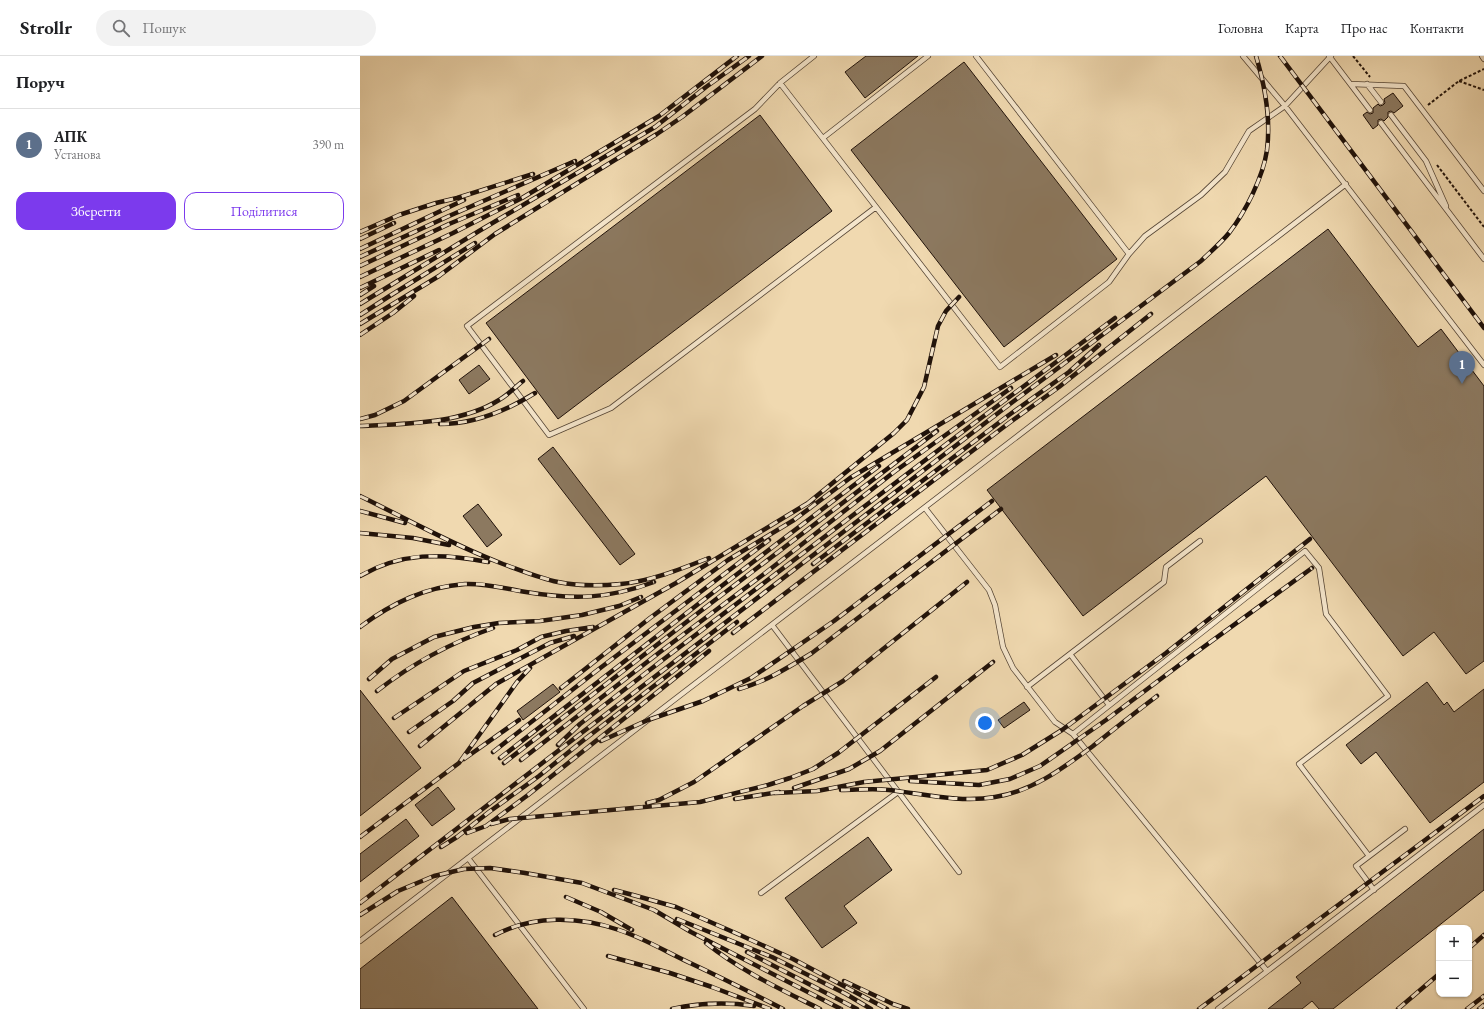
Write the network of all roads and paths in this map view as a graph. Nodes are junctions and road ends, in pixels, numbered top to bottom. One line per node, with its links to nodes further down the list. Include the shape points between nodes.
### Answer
1 (814, 56): 10 (lane)
2 (928, 56): 20 (lane)
3 (976, 56): 27 (lane)
4 (1243, 56): 15 (lane)
5 (1330, 56): 11 (lane); 15 (lane)
6 (1482, 56): 7 (lane)
7 (1484, 59)
8 (1484, 69): 9 (path)
9 (1459, 81): 13 (path); 17 (path)
10 (780, 83): 20 (lane); 24 (lane, via 755,109 468,326 549,435 611,408)
11 (1350, 84): 12 (lane); 16 (lane)
12 (1367, 84): 14 (lane); 17 (lane, via 1404,86)
13 (1484, 90)
14 (1381, 102)
15 (1285, 106): 22 (lane); 27 (lane, via 1249,131 1225,172 1215,182 1145,236)
16 (1370, 110)
17 (1422, 110): 23 (lane)
18 (1391, 115): 25 (lane, via 1426,161)
19 (1381, 123): 25 (lane)
20 (823, 138): 24 (lane)
21 (1433, 160): 26 (path)
22 (1346, 184): 29 (lane); 30 (lane)
23 (1484, 191)
24 (876, 207): 27 (lane, via 1000,367 1109,282)
25 (1450, 214): 28 (lane)
26 (1484, 227)
27 (1129, 254)
28 (1484, 259)
29 (1484, 365)
30 (925, 508): 32 (lane); 34 (lane, via 989,590 995,605 1003,647 1013,668)
31 (1200, 541): 33 (lane, via 1166,567 1164,582)
32 (772, 625): 37 (lane); 41 (lane)
33 (1070, 654): 34 (lane); 35 (lane)
34 (1027, 687): 36 (lane, via 1055,722)
35 (1109, 705): 36 (lane); 40 (lane, via 1306,551 1319,568 1326,614 1388,696 1299,764)
36 (1073, 734): 46 (lane)
37 (898, 792): 42 (lane); 44 (lane)
38 (1484, 805): 43 (lane)
39 (1405, 829): 40 (lane)
40 (1369, 856): 43 (lane, via 1356,866)
41 (468, 858): 45 (lane); 47 (lane)
42 (958, 872)
43 (1374, 890): 46 (lane)
44 (761, 894)
45 (360, 941)
46 (1267, 972): 48 (lane)
47 (584, 1009)
48 (1218, 1009)

